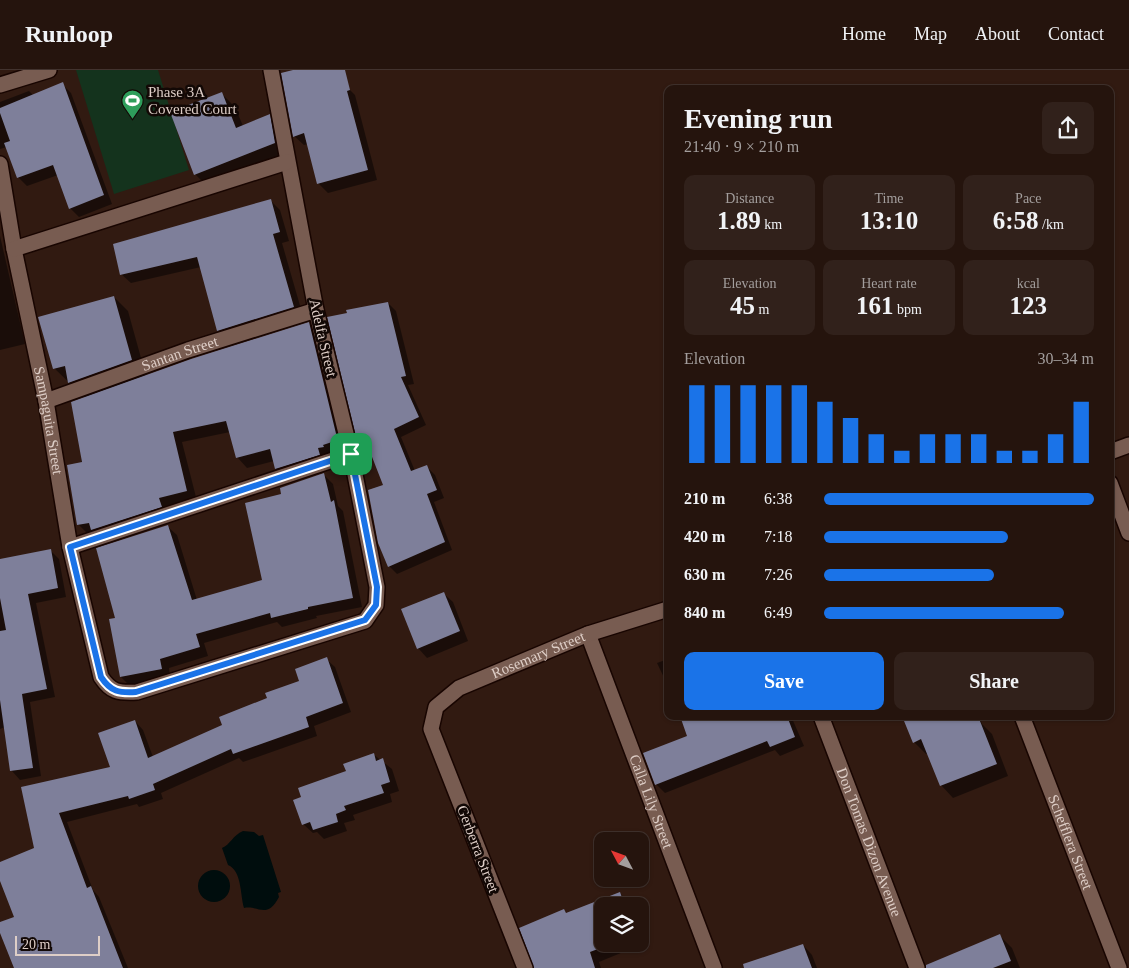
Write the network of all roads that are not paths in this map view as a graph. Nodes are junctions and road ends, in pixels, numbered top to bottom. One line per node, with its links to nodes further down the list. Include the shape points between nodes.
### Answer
1 (49, 70): 3 (street)
2 (271, 70): 4 (street, Adelfa Street)
3 (0, 85)
4 (287, 162): 6 (street); 7 (street, Adelfa Street)
5 (0, 164): 6 (street, Sampaguita Street)
6 (14, 249): 8 (street, Sampaguita Street)
7 (316, 310): 8 (street, Santan Street, via 188,350); 11 (street, Adelfa Street)
8 (46, 401): 14 (street, Sampaguita Street)
9 (1129, 446): 10 (street)
10 (1114, 451)
11 (351, 454): 14 (street); 17 (street, Adelfa Street, via 377,587 376,605 365,620 136,692 118,693)
12 (1114, 494): 13 (street)
13 (1129, 533)
14 (70, 547): 17 (street, Sampaguita Street)
15 (664, 610): 16 (street, Rosemary Street)
16 (588, 634): 20 (street, Rosemary Street, via 459,688 436,707); 22 (street, Calla Lily Street)
17 (101, 677)
18 (824, 720): 23 (street, Don Tomas Dizon Avenue)
19 (1024, 720): 24 (street, Schefflera Street)
20 (431, 729): 21 (street, Gerberra Street)
21 (525, 968)
22 (714, 968)
23 (917, 968)
24 (1119, 968)

